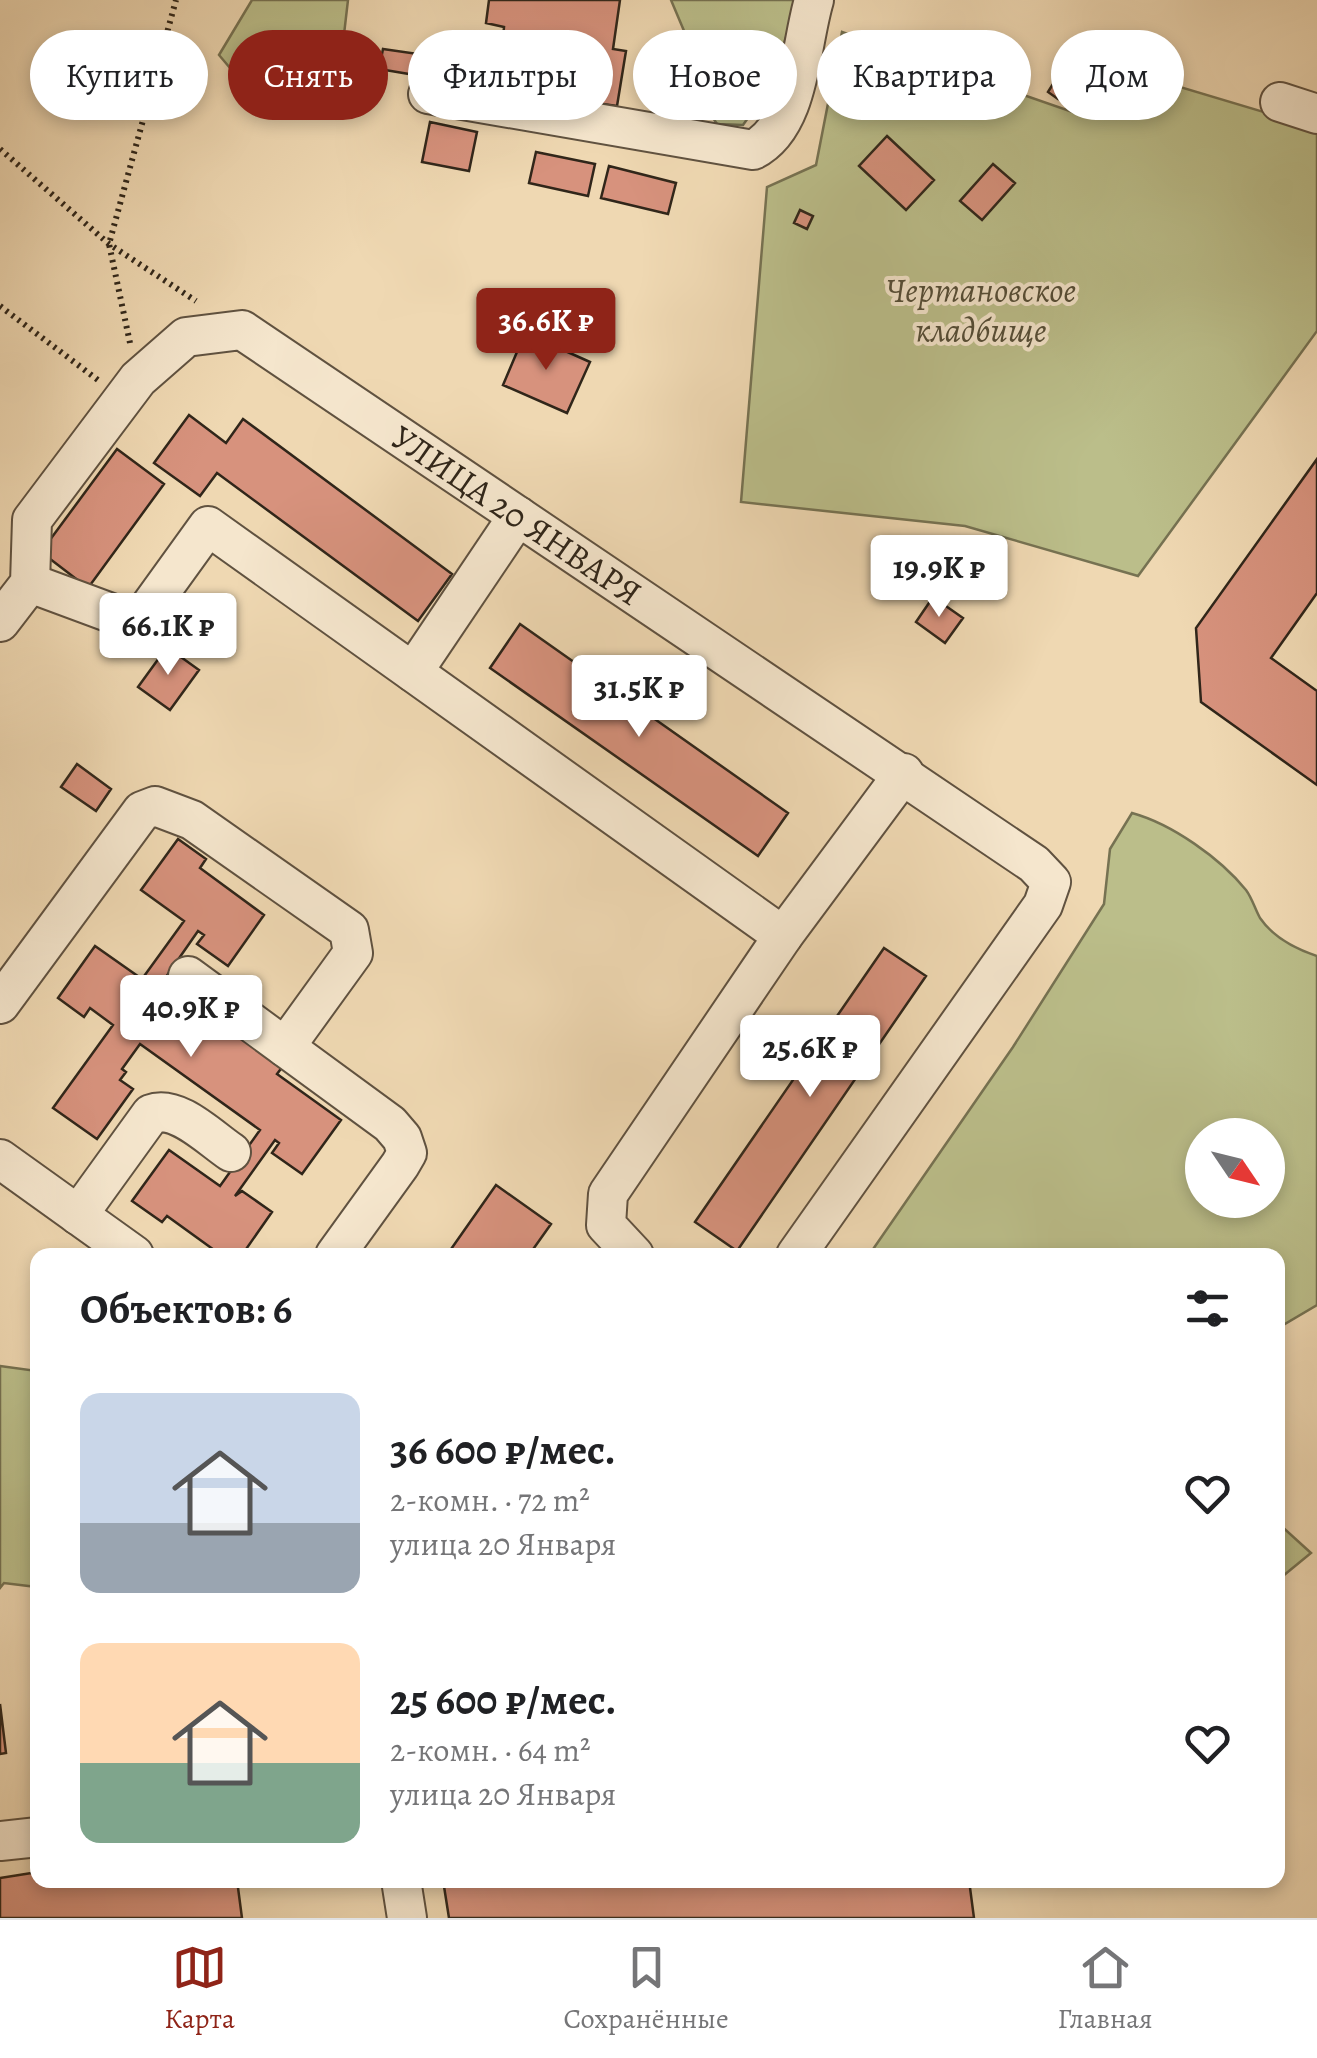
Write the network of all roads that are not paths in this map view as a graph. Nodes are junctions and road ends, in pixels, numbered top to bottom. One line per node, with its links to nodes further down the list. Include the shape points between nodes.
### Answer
1 (814, 0): 4 (street, via 786,113 777,133 753,150)
2 (1280, 102): 3 (street)
3 (1317, 114)
4 (579, 120)
5 (518, 516): 6 (street, УЛИЦА 20 ЯНВАРЯ, via 242,330 186,336 130,389 32,520); 8 (street); 9 (street, УЛИЦА 20 ЯНВАРЯ)
6 (30, 584): 7 (street); 8 (street, via 138,622 208,526)
7 (0, 622)
8 (413, 672): 10 (street)
9 (904, 773): 10 (street); 20 (street, УЛИЦА 20 ЯНВАРЯ, via 1050,882 1043,905)
10 (783, 936): 19 (street, via 608,1194 606,1225)
11 (188, 976): 13 (street)
12 (0, 1004): 13 (street, via 142,811 156,806 192,820 349,930 353,953)
13 (285, 1048): 18 (street, via 390,1124 407,1153)
14 (231, 1152): 16 (street, via 162,1110 152,1114)
15 (0, 1159): 16 (street)
16 (78, 1215): 17 (street)
17 (124, 1248)
18 (340, 1248)
19 (627, 1248)
20 (801, 1248)
21 (30, 1838): 22 (street)
22 (0, 1841)
23 (402, 1888): 24 (street)
24 (406, 1918)

